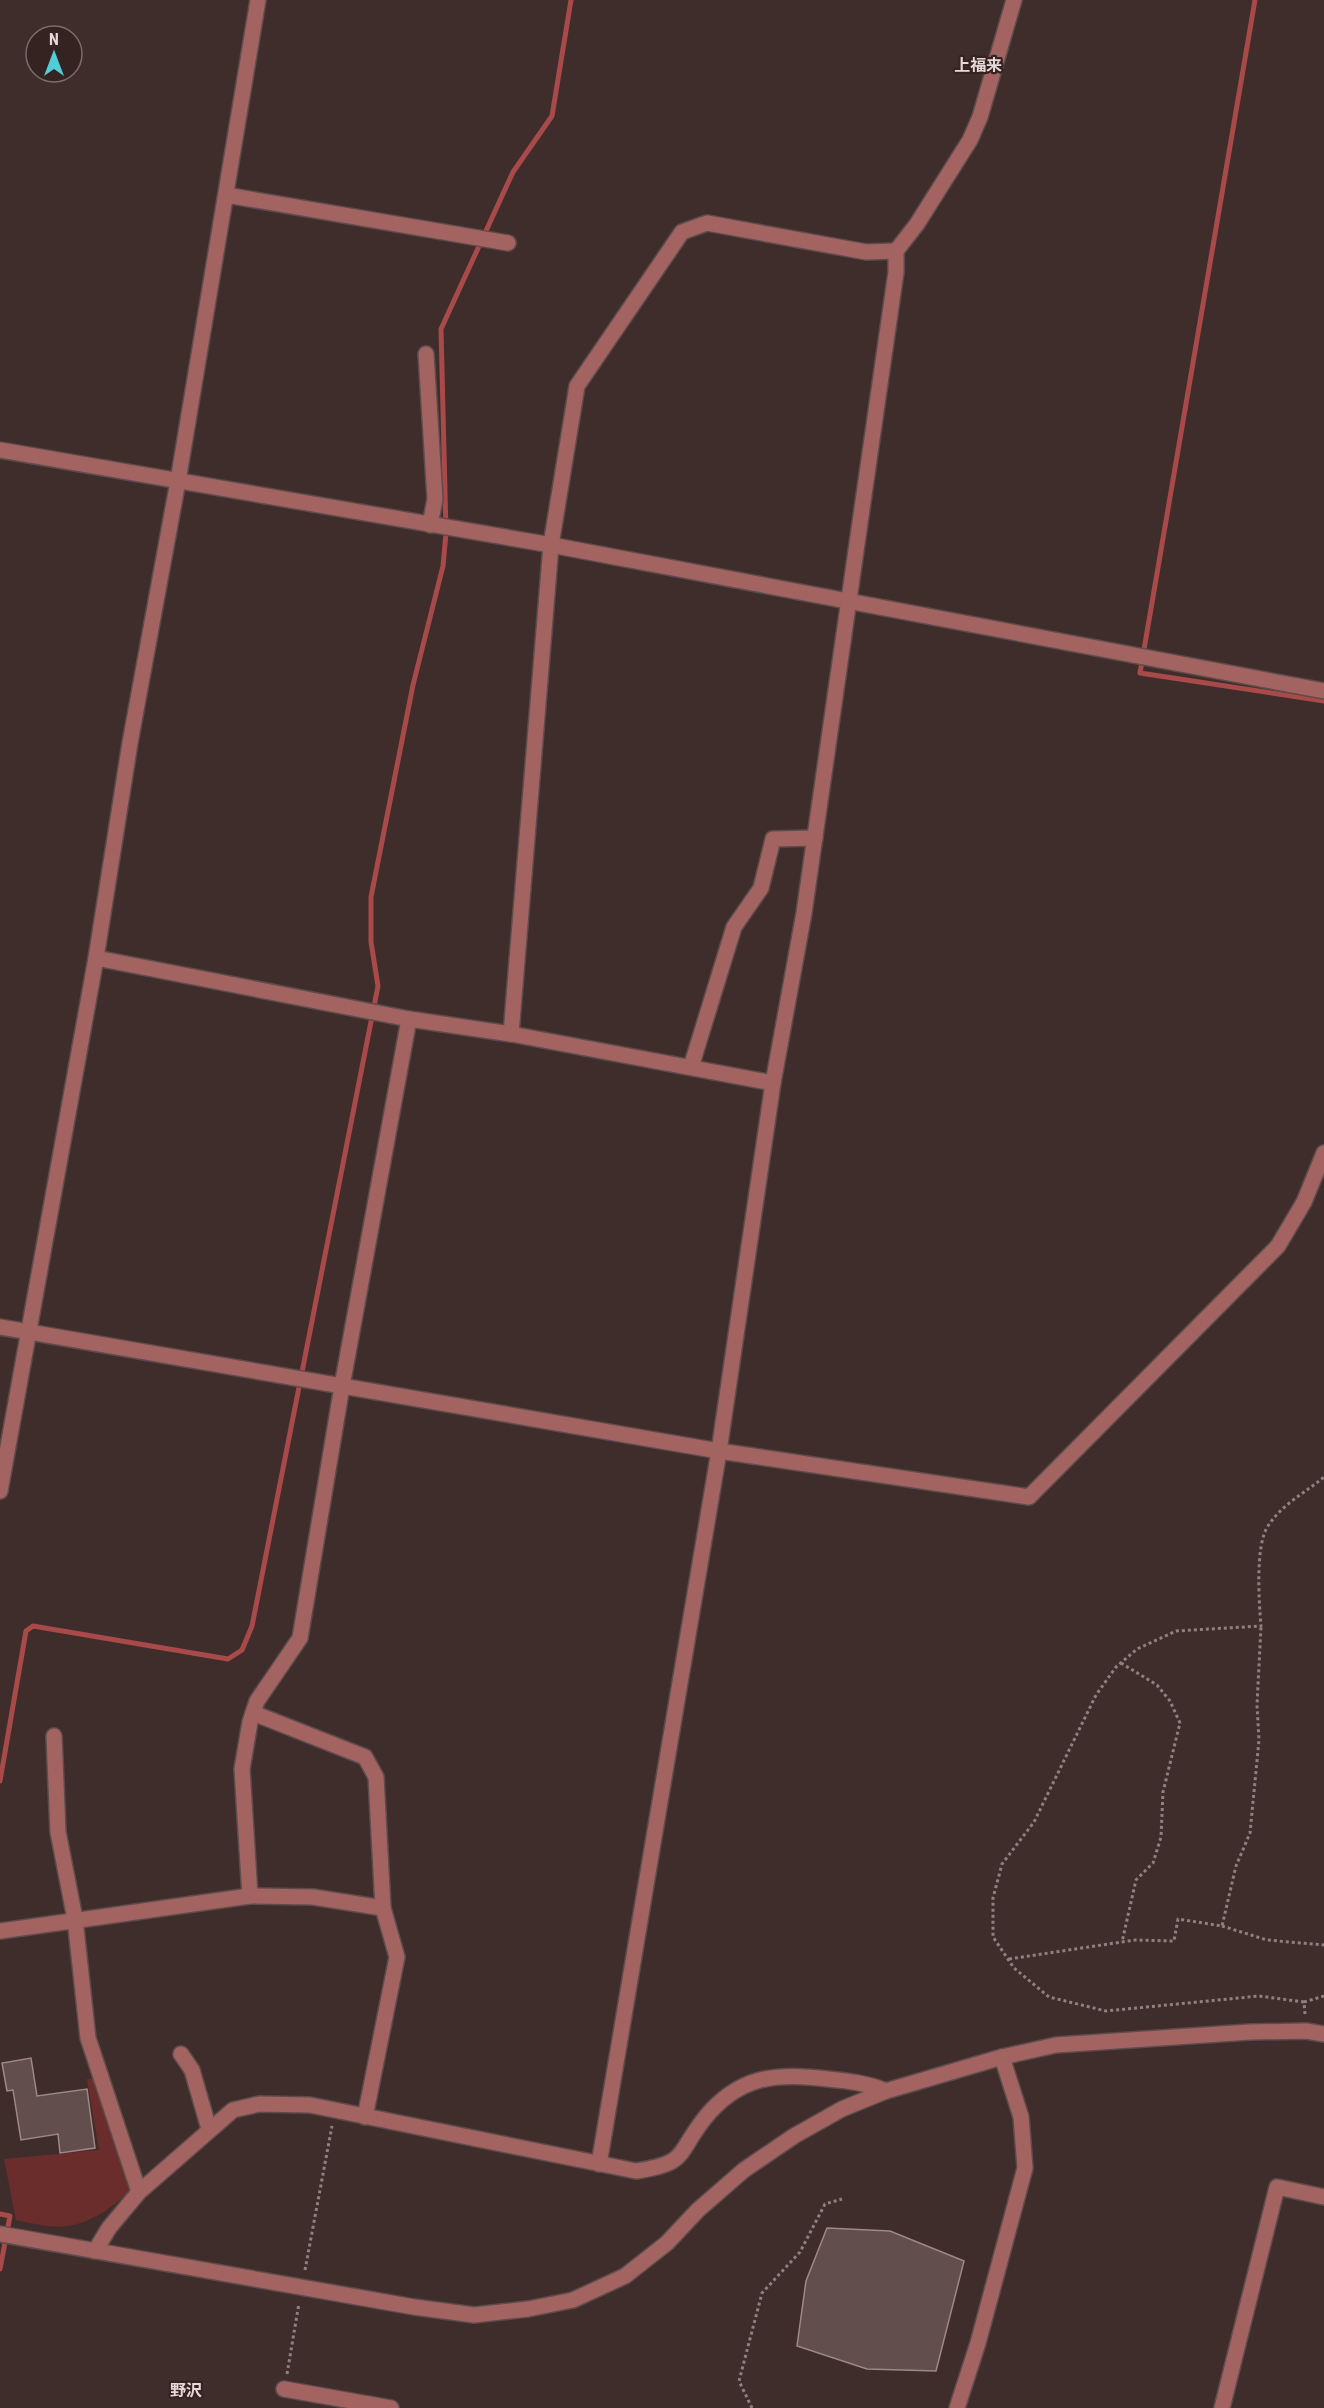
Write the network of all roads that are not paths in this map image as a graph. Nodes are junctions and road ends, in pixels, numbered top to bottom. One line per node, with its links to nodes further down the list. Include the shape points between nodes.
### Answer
1 (258, 0): 3 (street)
2 (1014, 0): 5 (street, via 973,132)
3 (226, 195): 4 (street); 8 (street)
4 (508, 243)
5 (896, 251): 10 (street, via 866,252 707,223 682,232 578,386); 11 (street)
6 (426, 354): 9 (street, via 435,499)
7 (0, 450): 8 (street)
8 (178, 481): 9 (street); 14 (street)
9 (430, 525): 10 (street)
10 (551, 545): 11 (street); 16 (street)
11 (850, 601): 12 (street); 13 (street)
12 (1324, 691)
13 (815, 838): 17 (street, via 773,839 761,888 734,927); 18 (street)
14 (96, 958): 15 (street); 21 (street)
15 (409, 1019): 16 (street); 22 (street)
16 (511, 1034): 17 (street)
17 (691, 1067): 18 (street)
18 (773, 1083): 23 (street)
19 (1324, 1153): 23 (street, via 1304,1202 1278,1246 1029,1497)
20 (0, 1327): 21 (street)
21 (27, 1332): 22 (street); 24 (street)
22 (342, 1386): 23 (street); 25 (street, via 300,1638)
23 (719, 1451): 37 (street)
24 (0, 1491)
25 (253, 1713): 27 (street, via 242,1769); 28 (street, via 365,1757 376,1777)
26 (54, 1736): 29 (street, via 58,1832)
27 (250, 1896): 28 (street, via 313,1898); 29 (street)
28 (383, 1908): 35 (street, via 397,1957)
29 (75, 1919): 30 (street); 38 (street, via 88,2038)
30 (0, 1931)
31 (1324, 2034): 33 (street, via 1306,2031 1179,2036 1056,2045)
32 (181, 2054): 36 (street, via 192,2070)
33 (1002, 2057): 34 (street); 44 (street, via 1021,2117 1025,2168)
34 (886, 2091): 37 (street, via 867,2084 801,2075 764,2077 732,2091 705,2119 678,2159 659,2168 636,2171); 41 (street, via 842,2109 794,2136 744,2170 667,2243 625,2276 573,2300 474,2315)
35 (365, 2117): 36 (street, via 285,2103 259,2104 232,2110); 37 (street)
36 (209, 2129): 38 (street)
37 (599, 2164)
38 (139, 2192): 41 (street)
39 (1324, 2197): 45 (street, via 1277,2187)
40 (0, 2234): 41 (street)
41 (95, 2251)
42 (284, 2390): 43 (street)
43 (391, 2408)
44 (957, 2408)
45 (1222, 2408)

